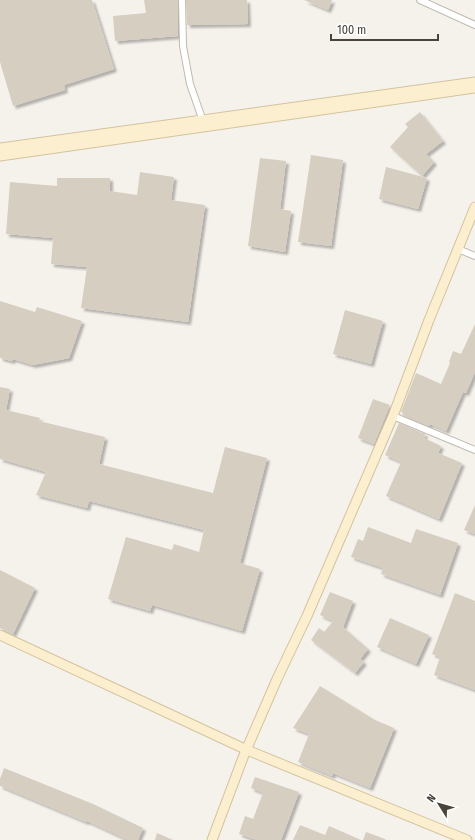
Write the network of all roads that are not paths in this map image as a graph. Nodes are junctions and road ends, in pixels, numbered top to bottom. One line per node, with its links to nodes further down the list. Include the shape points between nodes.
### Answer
1 (182, 0): 6 (street, via 185,53 190,84)
2 (420, 0): 3 (street)
3 (475, 25)
4 (475, 82): 6 (street)
5 (475, 88): 8 (street)
6 (203, 121): 7 (street)
7 (0, 148)
8 (0, 156)
9 (475, 207): 10 (street)
10 (458, 249): 11 (street); 12 (street)
11 (475, 256)
12 (393, 416): 13 (street); 15 (street)
13 (475, 450)
14 (0, 635): 15 (street)
15 (247, 750): 16 (street); 17 (street)
16 (212, 840)
17 (467, 840)

